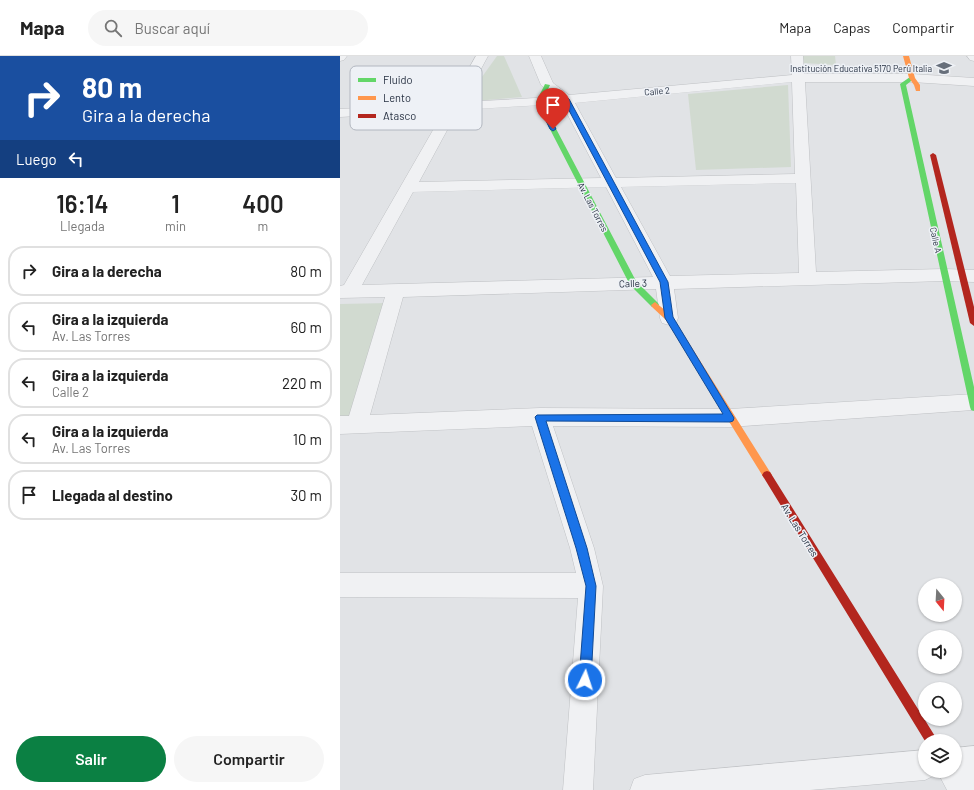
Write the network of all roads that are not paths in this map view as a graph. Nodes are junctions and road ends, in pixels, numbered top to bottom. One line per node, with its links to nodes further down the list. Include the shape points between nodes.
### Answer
1 (482, 56): 5 (street)
2 (534, 56): 9 (street, Av. Las Torres)
3 (796, 56): 6 (street)
4 (906, 56): 7 (street)
5 (477, 66)
6 (797, 78): 7 (street, Calle 2); 10 (street, Calle 2); 18 (street)
7 (912, 78): 8 (street, Calle 2); 11 (street, via 917,85); 22 (street, Calle A, via 903,84)
8 (974, 82)
9 (547, 85): 10 (street, Av. Las Torres); 12 (street)
10 (566, 99): 12 (street, Calle 2); 20 (street, Av. Las Torres)
11 (920, 100)
12 (540, 102): 13 (street, Calle 2); 19 (street, Av. Las Torres)
13 (482, 105)
14 (350, 112): 15 (street, Calle 2)
15 (340, 113)
16 (441, 130): 21 (street)
17 (931, 146): 23 (street, Calle A)
18 (802, 178): 20 (street); 24 (street)
19 (580, 182): 20 (street); 21 (street); 26 (street, Av. Las Torres)
20 (610, 182): 25 (street, Av. Las Torres)
21 (407, 187): 28 (street)
22 (944, 275): 23 (street, Calle 3); 24 (street, Calle 3); 31 (street, Calle A)
23 (968, 275): 30 (street, Calle A)
24 (808, 280): 25 (street, Calle 3)
25 (664, 282): 26 (street, Calle 3); 29 (street, Av. Las Torres)
26 (633, 283): 27 (street, Calle 3); 29 (street, Av. Las Torres)
27 (396, 291): 28 (street, Calle 3); 34 (street)
28 (345, 292)
29 (669, 318): 33 (street, Av. Las Torres)
30 (974, 323)
31 (973, 404): 33 (street)
32 (540, 417): 33 (street); 34 (street); 36 (street, via 582,548)
33 (730, 418): 37 (street, Av. Las Torres)
34 (348, 424)
35 (340, 585): 36 (street)
36 (591, 586): 42 (street)
37 (928, 734)
38 (974, 761): 39 (street)
39 (962, 762)
40 (918, 766): 43 (street)
41 (957, 778): 44 (street)
42 (578, 790)
43 (645, 790)
44 (965, 790)

